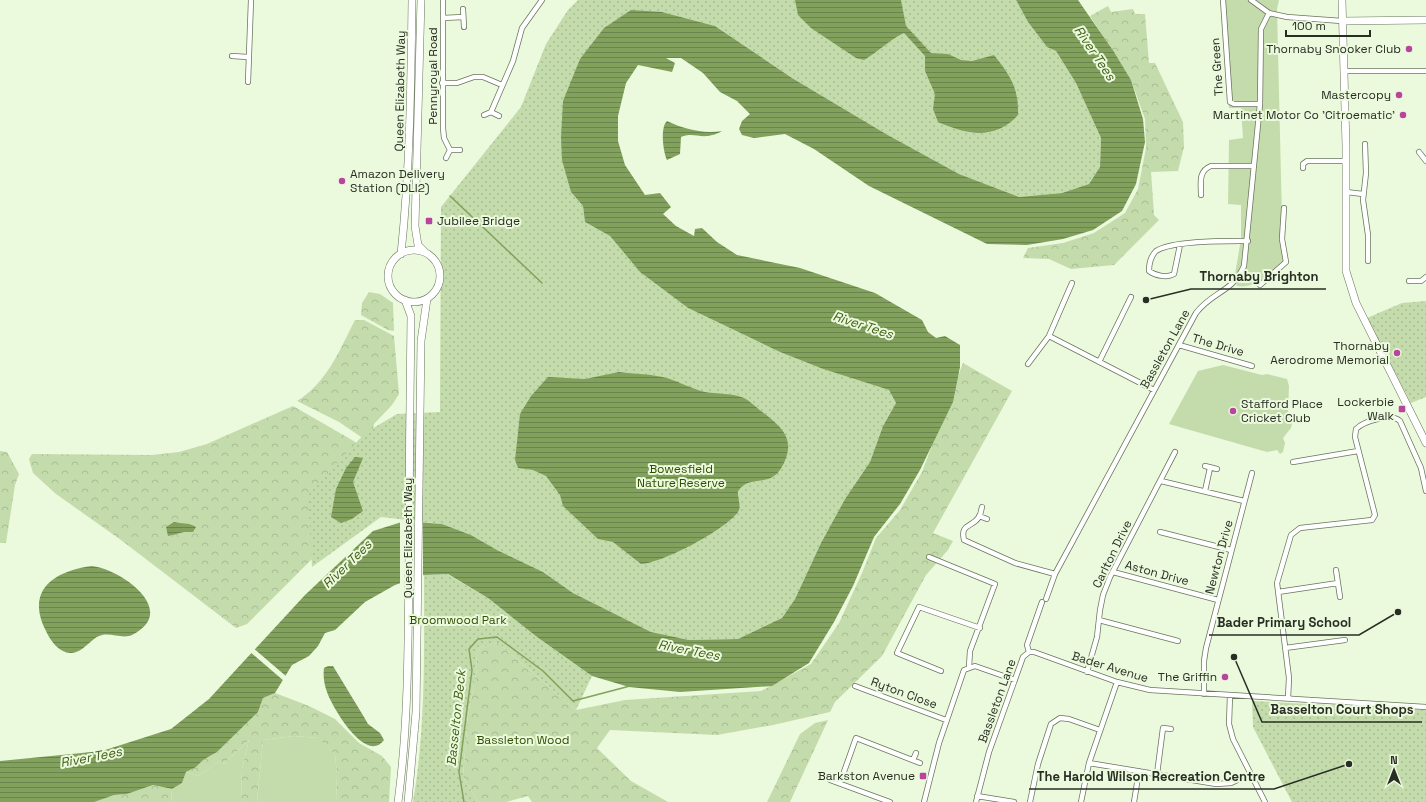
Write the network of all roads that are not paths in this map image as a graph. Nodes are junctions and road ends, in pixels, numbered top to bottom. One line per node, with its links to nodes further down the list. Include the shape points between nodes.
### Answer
1 (251, 0): 17 (street)
2 (412, 0): 43 (street, Queen Elizabeth Way, via 411,126 405,229)
3 (421, 0): 42 (street, Queen Elizabeth Way, via 415,226 418,245)
4 (443, 0): 12 (street, Pennyroyal Road)
5 (542, 0): 22 (street, via 522,28 513,61)
6 (1223, 0): 23 (street, The Green, via 1230,102)
7 (1251, 0): 10 (street)
8 (1342, 0): 14 (street)
9 (464, 8): 11 (street)
10 (1269, 13): 14 (street, via 1287,18); 23 (street, Bassleton Lane, via 1261,29)
11 (464, 17): 12 (street); 15 (street)
12 (443, 18): 21 (street, Pennyroyal Road)
13 (1426, 20): 14 (street)
14 (1342, 21): 18 (street)
15 (464, 27)
16 (232, 56): 17 (street)
17 (248, 57): 20 (street)
18 (1343, 71): 19 (street); 32 (street)
19 (1426, 71)
20 (248, 82)
21 (442, 83): 22 (street, via 483,77); 28 (street, Pennyroyal Road, via 444,138)
22 (502, 85): 24 (street)
23 (1260, 104): 34 (street, Bassleton Lane)
24 (491, 112): 25 (street); 26 (street)
25 (484, 115)
26 (499, 116)
27 (1365, 144): 37 (street, via 1366,173)
28 (450, 150): 29 (street); 31 (street)
29 (460, 150)
30 (1419, 152): 33 (street)
31 (446, 158)
32 (1346, 161): 35 (street, via 1307,161); 36 (street)
33 (1426, 161)
34 (1254, 166): 38 (street, via 1205,168 1201,175); 40 (street, Bassleton Lane)
35 (1303, 168)
36 (1346, 192): 37 (street); 58 (street, via 1346,271 1356,303)
37 (1363, 194): 44 (street)
38 (1200, 195)
39 (1284, 208): 48 (street, via 1282,240 1286,262)
40 (1248, 241): 41 (street, via 1201,241); 53 (street, Bassleton Lane, via 1244,266 1239,278 1231,287 1213,295 1203,304)
41 (1180, 245): 41 (street, via 1174,274 1169,277 1149,271 1153,254 1158,250)
42 (426, 253): 43 (street, via 416,251); 50 (street, via 434,260 440,274 437,288)
43 (401, 254): 51 (street, via 390,266 388,280 395,293)
44 (1368, 261)
45 (1426, 277): 46 (street, via 1421,281)
46 (1409, 281)
47 (1072, 283): 52 (street)
48 (1260, 285)
49 (1131, 297): 54 (street)
50 (427, 299): 51 (street, via 417,302); 114 (street, Queen Elizabeth Way, via 421,341 416,712)
51 (405, 300): 113 (street, Queen Elizabeth Way, via 411,316 408,603 406,712)
52 (1049, 336): 54 (street); 55 (street)
53 (1179, 345): 56 (street, The Drive); 57 (street, Bassleton Lane)
54 (1099, 362): 57 (street)
55 (1028, 364)
56 (1252, 366)
57 (1154, 390): 76 (street, Bassleton Lane)
58 (1426, 443)
59 (1358, 451): 61 (street); 66 (street, via 1354,433 1359,425 1396,418 1402,424 1421,468); 78 (street, via 1374,518 1300,528 1293,532 1278,576)
60 (1175, 452): 64 (street, Carlton Drive)
61 (1293, 462)
62 (1217, 470): 65 (street, via 1208,467)
63 (1252, 473): 67 (street, Newton Drive)
64 (1160, 481): 65 (street); 75 (street, Carlton Drive)
65 (1205, 491): 67 (street)
66 (1426, 491)
67 (1244, 501): 72 (street, Newton Drive)
68 (982, 507): 69 (street)
69 (980, 516): 70 (street); 76 (street, via 964,529 964,540 1015,562)
70 (987, 519)
71 (1160, 532): 72 (street)
72 (1231, 550): 80 (street, Newton Drive)
73 (929, 557): 84 (street, via 995,584)
74 (1336, 570): 77 (street)
75 (1113, 572): 80 (street, Aston Drive); 83 (street, Carlton Drive, via 1103,595)
76 (1055, 574): 81 (street, Bassleton Lane)
77 (1338, 583): 78 (street); 79 (street)
78 (1278, 592): 87 (street)
79 (1340, 597)
80 (1218, 600): 95 (street, Newton Drive, via 1204,661)
81 (1039, 610): 82 (street); 88 (street, Bassleton Lane, via 1027,644)
82 (1045, 612)
83 (1099, 620): 86 (street); 91 (street, Carlton Drive)
84 (980, 628): 89 (street, via 970,651); 90 (street, via 919,607 897,653)
85 (1345, 640): 87 (street)
86 (1178, 641)
87 (1285, 648): 97 (street)
88 (1029, 652): 91 (street, Bader Avenue); 92 (street, Bassleton Lane, via 1023,657)
89 (969, 667): 92 (street, via 975,666); 99 (street, via 964,670)
90 (941, 671)
91 (1087, 672): 93 (street, Bader Avenue)
92 (1015, 680): 111 (street, Bassleton Lane, via 989,752)
93 (1117, 682): 95 (street, Bader Avenue, via 1150,690); 101 (street)
94 (855, 686): 99 (street, Ryton Close)
95 (1204, 694): 96 (street, Bader Avenue)
96 (1230, 695): 97 (street, Bader Avenue); 108 (street, via 1229,724 1233,739)
97 (1288, 698): 98 (street, Bader Avenue)
98 (1426, 707)
99 (946, 720): 116 (street)
100 (1171, 729): 107 (street, via 1163,728)
101 (1100, 730): 105 (street); 119 (street, via 1069,719 1060,718 1052,724 1038,764)
102 (916, 753): 103 (street)
103 (913, 760): 104 (street); 110 (street, via 856,738)
104 (920, 763)
105 (1089, 763): 106 (street); 120 (street)
106 (1139, 771): 107 (street); 121 (street)
107 (1157, 774): 108 (street, via 1216,784 1231,782)
108 (1250, 774): 122 (street)
109 (830, 780): 110 (street)
110 (840, 784): 112 (street)
111 (977, 796): 117 (street, Bassleton Lane); 118 (street)
112 (882, 801): 115 (street)
113 (398, 802)
114 (408, 802)
115 (890, 802)
116 (924, 802)
117 (976, 802)
118 (1014, 802)
119 (1030, 802)
120 (1081, 802)
121 (1134, 802)
122 (1265, 802)

